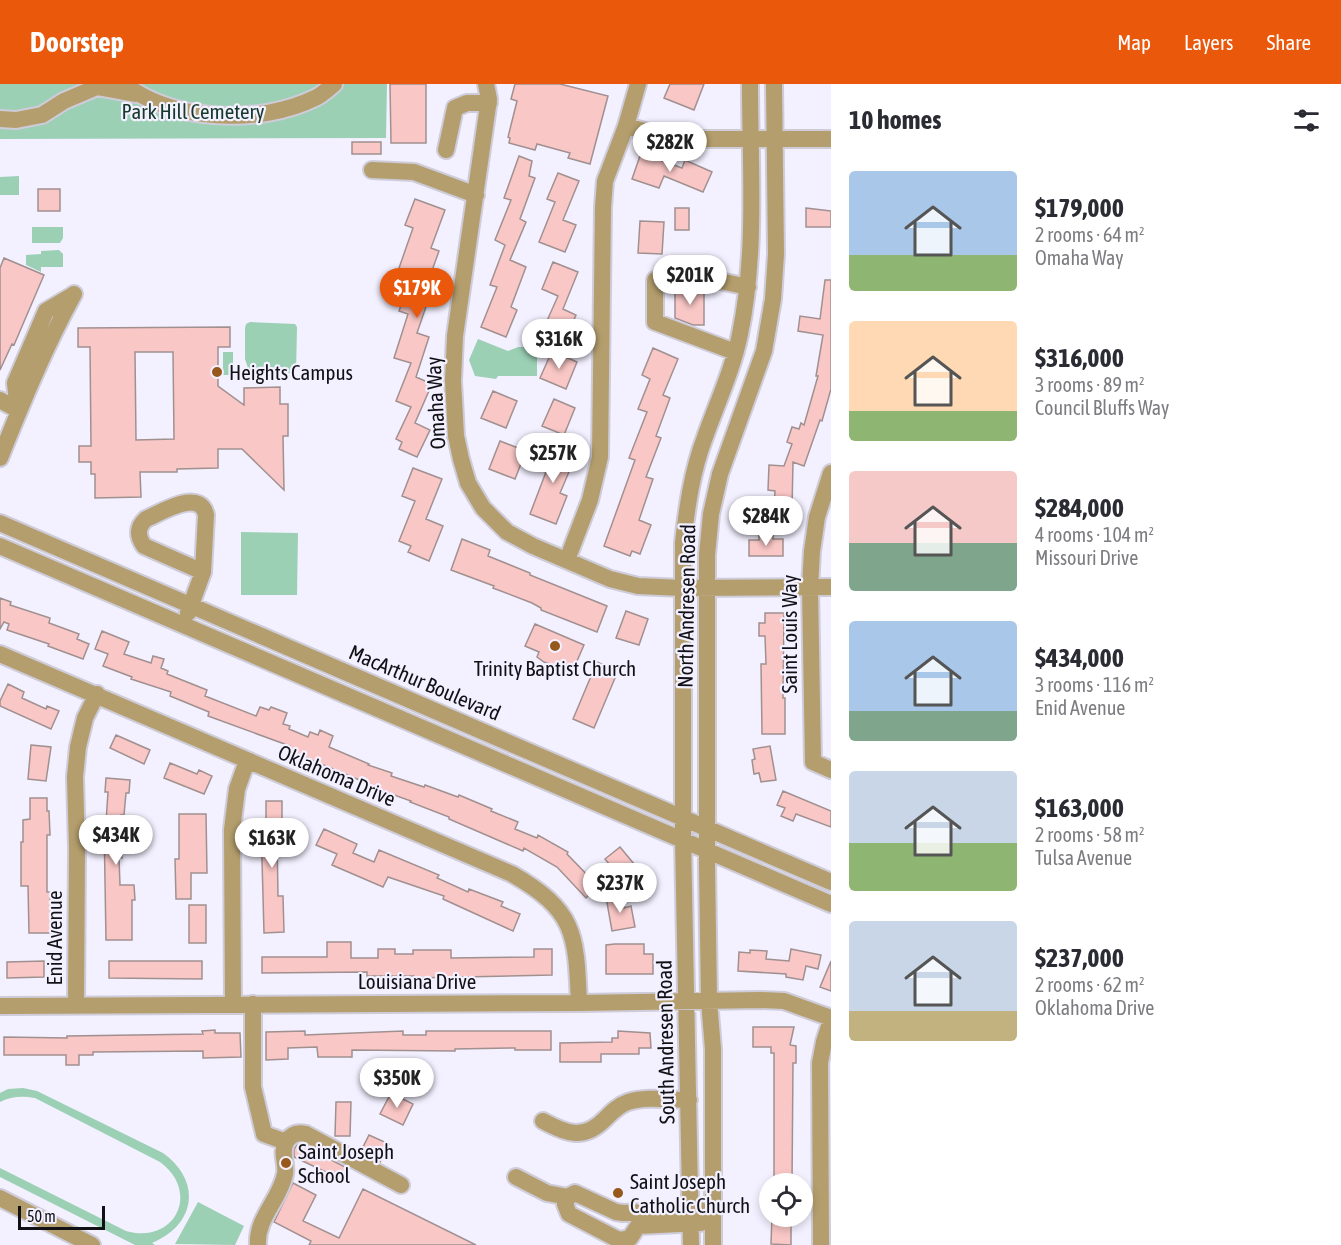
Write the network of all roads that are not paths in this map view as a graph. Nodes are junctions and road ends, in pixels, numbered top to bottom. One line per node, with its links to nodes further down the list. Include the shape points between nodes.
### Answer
1 (81, 84): 9 (street)
2 (124, 84): 8 (street)
3 (334, 84): 8 (street, via 317,98 264,115 199,115)
4 (486, 84): 10 (street, Omaha Way)
5 (638, 84): 12 (street)
6 (750, 84): 13 (street, North Andresen Road)
7 (774, 84): 14 (street, North Andresen Road)
8 (139, 95): 9 (street, via 97,87)
9 (64, 101): 11 (street, via 42,115)
10 (489, 103): 16 (street, via 466,103 455,108); 18 (street, Omaha Way)
11 (0, 119)
12 (626, 126): 13 (street, via 691,139); 28 (street, via 605,181 600,457 590,500)
13 (750, 139): 14 (street); 19 (street, North Andresen Road)
14 (774, 139): 15 (street); 32 (street, North Andresen Road, via 773,299 764,351 720,474 711,514)
15 (831, 139)
16 (446, 150)
17 (372, 170): 18 (street, via 414,172)
18 (476, 195): 28 (street, Omaha Way, via 455,336 453,381 460,459 483,508 507,532)
19 (748, 287): 21 (street, North Andresen Road); 21 (street, via 706,278 654,280 655,322)
20 (74, 294): 23 (street)
21 (735, 352): 31 (street, North Andresen Road, via 692,482 683,543)
22 (0, 400): 23 (street)
23 (18, 410): 24 (street)
24 (0, 458)
25 (831, 473): 33 (street, Saint Louis Way, via 817,517)
26 (0, 523): 34 (street, MacArthur Boulevard)
27 (0, 546): 35 (street, MacArthur Boulevard)
28 (567, 560): 31 (street, Omaha Way, via 619,582)
29 (203, 572): 29 (street, via 206,515 201,504 189,501 142,523 139,535 144,546); 34 (street)
30 (831, 587): 33 (street, Omaha Way)
31 (682, 588): 32 (street, Omaha Way); 40 (street, North Andresen Road)
32 (706, 588): 33 (street, Omaha Way); 41 (street, North Andresen Road)
33 (810, 588): 39 (street, Saint Louis Way, via 813,762)
34 (191, 605): 35 (street); 40 (street, MacArthur Boulevard)
35 (182, 625): 42 (street, MacArthur Boulevard)
36 (0, 654): 37 (street, Oklahoma Drive)
37 (97, 694): 38 (street, Oklahoma Drive); 52 (street, Enid Avenue, via 85,718 75,777)
38 (247, 761): 48 (street, Oklahoma Drive, via 512,874 538,889 556,906 570,928); 49 (street, via 237,789 232,830)
39 (831, 770)
40 (683, 817): 41 (street, MacArthur Boulevard); 42 (street, North Andresen Road)
41 (707, 828): 43 (street, North Andresen Road); 44 (street, MacArthur Boulevard)
42 (683, 839): 43 (street, MacArthur Boulevard); 47 (street, South Andresen Road)
43 (707, 850): 45 (street, MacArthur Boulevard); 46 (street)
44 (831, 882)
45 (831, 904)
46 (709, 1001): 47 (street, Louisiana Drive); 53 (street, Louisiana Drive, via 784,1001); 61 (street, via 714,1049)
47 (687, 1002): 48 (street, Louisiana Drive); 54 (street, South Andresen Road)
48 (579, 1003): 50 (street, Louisiana Drive)
49 (233, 1004): 50 (street, Louisiana Drive); 52 (street, Louisiana Drive)
50 (253, 1004): 56 (street, via 253,1087 264,1134)
51 (0, 1006): 52 (street, Louisiana Drive)
52 (76, 1006)
53 (831, 1019): 68 (street, via 820,1064)
54 (689, 1100): 55 (street, via 627,1102 592,1130 582,1133 561,1131); 62 (street, South Andresen Road)
55 (543, 1121)
56 (286, 1142): 58 (street, via 295,1133 306,1134); 65 (street, via 282,1155 285,1173 259,1229)
57 (516, 1177): 59 (street, via 547,1193)
58 (401, 1185)
59 (568, 1197): 63 (street, via 575,1193); 63 (street, via 565,1208 569,1214 619,1240 630,1238)
60 (0, 1198): 64 (street)
61 (713, 1216): 62 (street); 67 (street)
62 (691, 1217): 63 (street); 66 (street, South Andresen Road)
63 (638, 1219)
64 (92, 1245)
65 (258, 1245)
66 (691, 1245)
67 (713, 1245)
68 (821, 1245)

